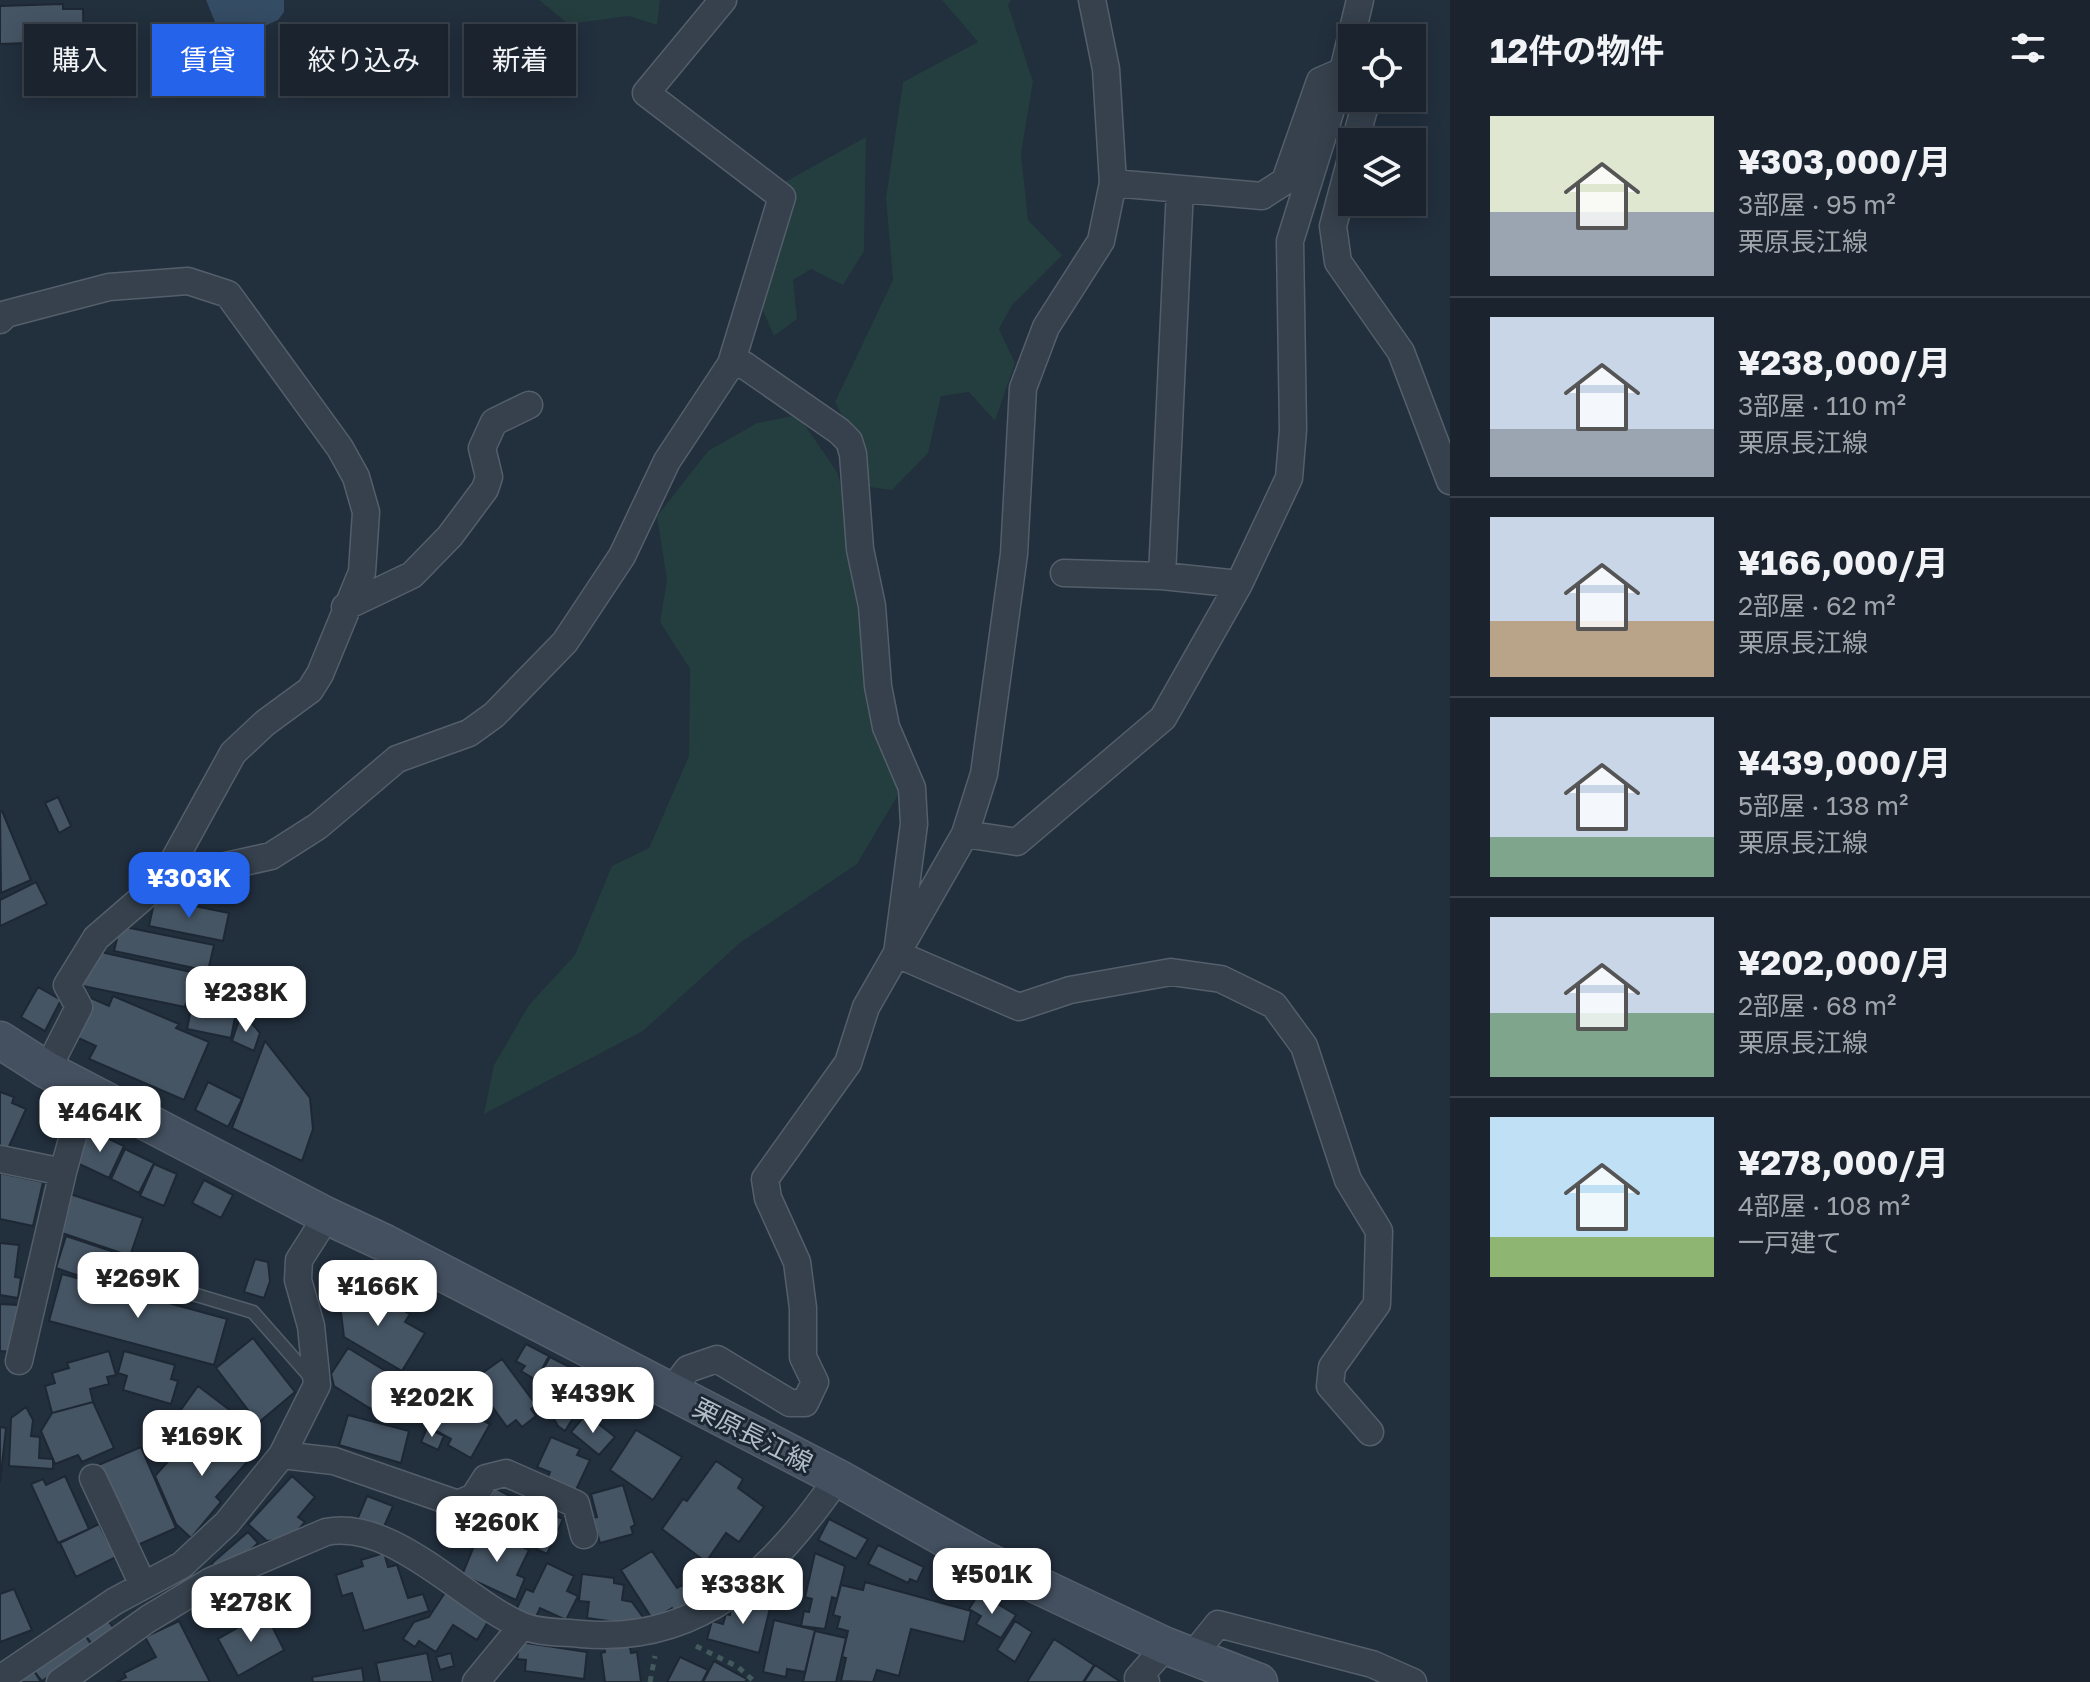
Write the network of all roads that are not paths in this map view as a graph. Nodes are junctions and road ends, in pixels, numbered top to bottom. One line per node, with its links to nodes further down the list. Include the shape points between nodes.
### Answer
1 (723, 0): 11 (street, via 646,93 782,197)
2 (1092, 0): 7 (street, via 1106,69)
3 (1360, 0): 4 (street)
4 (1356, 24)
5 (1338, 75): 8 (street, via 1320,81 1285,181 1262,196)
6 (1338, 100): 16 (street, via 1290,241 1289,478)
7 (1113, 183): 8 (street); 18 (street, via 1101,241 1046,327 1023,388 1014,554 984,774)
8 (1180, 189): 15 (street)
9 (1338, 207): 13 (street, via 1333,226 1338,262 1401,352)
10 (0, 320): 17 (street, via 6,314 109,287 188,281 228,294 356,477 366,512 362,572)
11 (731, 364): 19 (street, via 667,461 622,556 565,642 494,715 469,733 397,759 318,826 271,856); 20 (street, via 744,365 839,431 853,454 878,686 886,727 912,788 914,824)
12 (529, 405): 17 (street, via 494,422 482,448 489,477 485,489 450,536 412,575)
13 (1450, 481)
14 (1064, 573): 15 (street)
15 (1162, 576): 16 (street)
16 (1239, 584): 18 (street, via 1163,718 1017,842)
17 (345, 607): 19 (street, via 310,690 233,753)
18 (965, 834): 20 (street)
19 (163, 880): 22 (street, via 96,938 67,985 79,1007)
20 (897, 954): 30 (street, via 866,1007 848,1063 765,1179 768,1198 797,1262 803,1357 815,1382 805,1403 790,1403 717,1359 688,1369); 31 (street, via 1019,1007 1070,990 1171,972 1221,979 1274,1005 1304,1046 1348,1180 1379,1231 1377,1304 1332,1367 1330,1386)
21 (0, 1040): 22 (main road, 栗原長江線)
22 (47, 1070): 23 (main road, 栗原長江線)
23 (86, 1089): 25 (street); 26 (main road, 栗原長江線)
24 (0, 1159): 25 (street)
25 (63, 1172): 28 (street)
26 (327, 1216): 29 (street, via 299,1260); 30 (main road, 栗原長江線)
27 (120, 1272): 29 (lane, via 253,1312)
28 (19, 1361)
29 (317, 1385): 32 (street)
30 (670, 1393): 34 (main road, 栗原長江線)
31 (1370, 1432)
32 (282, 1455): 35 (street, via 334,1461 458,1504 474,1497 486,1478 506,1473 576,1504); 36 (street, via 227,1523 182,1565)
33 (93, 1478): 36 (street)
34 (838, 1478): 37 (street, via 801,1529 735,1592 679,1624 620,1635); 38 (main road, 栗原長江線, via 978,1557)
35 (584, 1535)
36 (143, 1585): 39 (street)
37 (522, 1626): 41 (street, via 397,1547 360,1532 338,1530 211,1581); 42 (street)
38 (1180, 1650): 40 (street); 43 (main road, 栗原長江線); 44 (street, via 1218,1624 1372,1664)
39 (0, 1679)
40 (1139, 1681)
41 (60, 1682)
42 (476, 1682)
43 (1259, 1682)
44 (1413, 1682)

